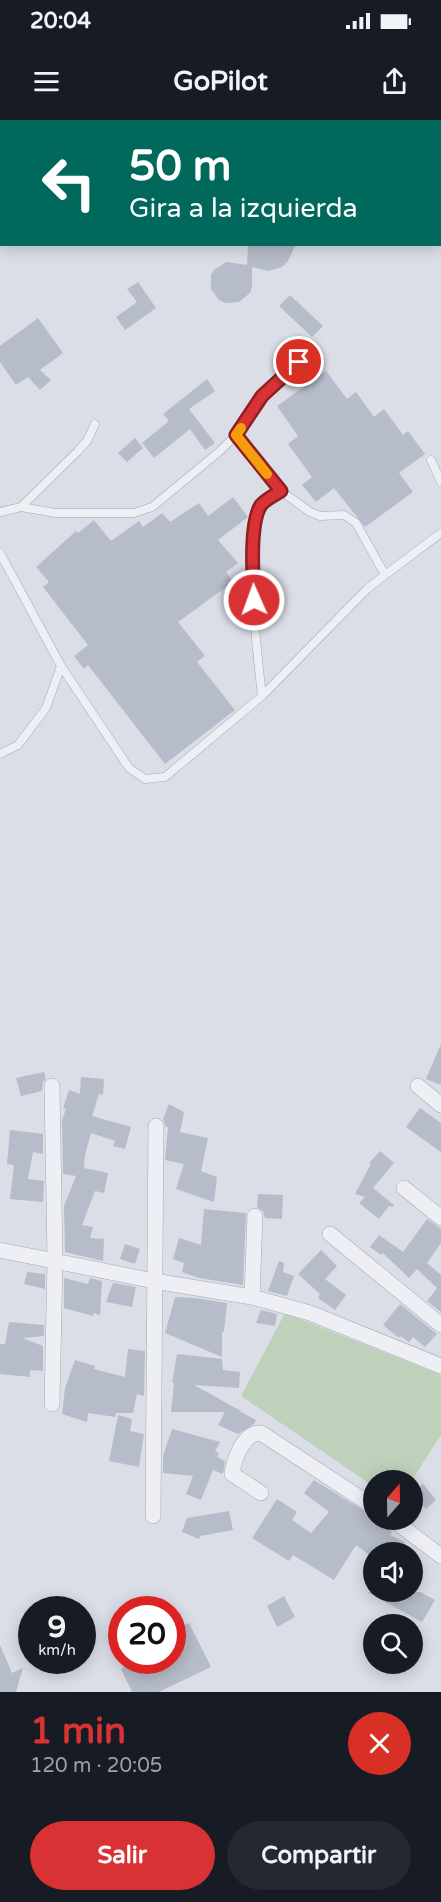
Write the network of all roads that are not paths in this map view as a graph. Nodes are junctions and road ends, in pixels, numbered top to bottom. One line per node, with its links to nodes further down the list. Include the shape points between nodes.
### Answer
1 (299, 362): 3 (lane, via 262,396)
2 (95, 424): 7 (lane, via 87,441)
3 (236, 435): 6 (lane); 7 (lane, via 152,507 134,513 56,513)
4 (431, 460): 5 (lane)
5 (441, 482)
6 (281, 491): 11 (lane, via 310,512 320,516 344,515 356,523); 13 (lane, via 262,503 256,517 252,561)
7 (21, 507): 8 (lane)
8 (0, 512)
9 (441, 533): 11 (lane)
10 (0, 553): 12 (lane)
11 (385, 575): 13 (lane)
12 (61, 666): 13 (lane, via 129,768 145,779 165,777); 14 (lane, via 46,708 18,745)
13 (262, 696)
14 (0, 754)
15 (52, 1086): 24 (street)
16 (418, 1086): 17 (street)
17 (441, 1105)
18 (156, 1126): 25 (street)
19 (404, 1188): 21 (street)
20 (255, 1216): 26 (street)
21 (441, 1218)
22 (330, 1234): 27 (street)
23 (0, 1250): 24 (street)
24 (55, 1260): 25 (street); 29 (street)
25 (154, 1281): 26 (street); 32 (street)
26 (252, 1297): 28 (street, via 310,1313)
27 (441, 1324)
28 (441, 1366)
29 (52, 1404)
30 (261, 1493): 31 (street, via 232,1474 235,1457 256,1433)
31 (363, 1500)
32 (153, 1516)
33 (406, 1530): 34 (street)
34 (441, 1556)

